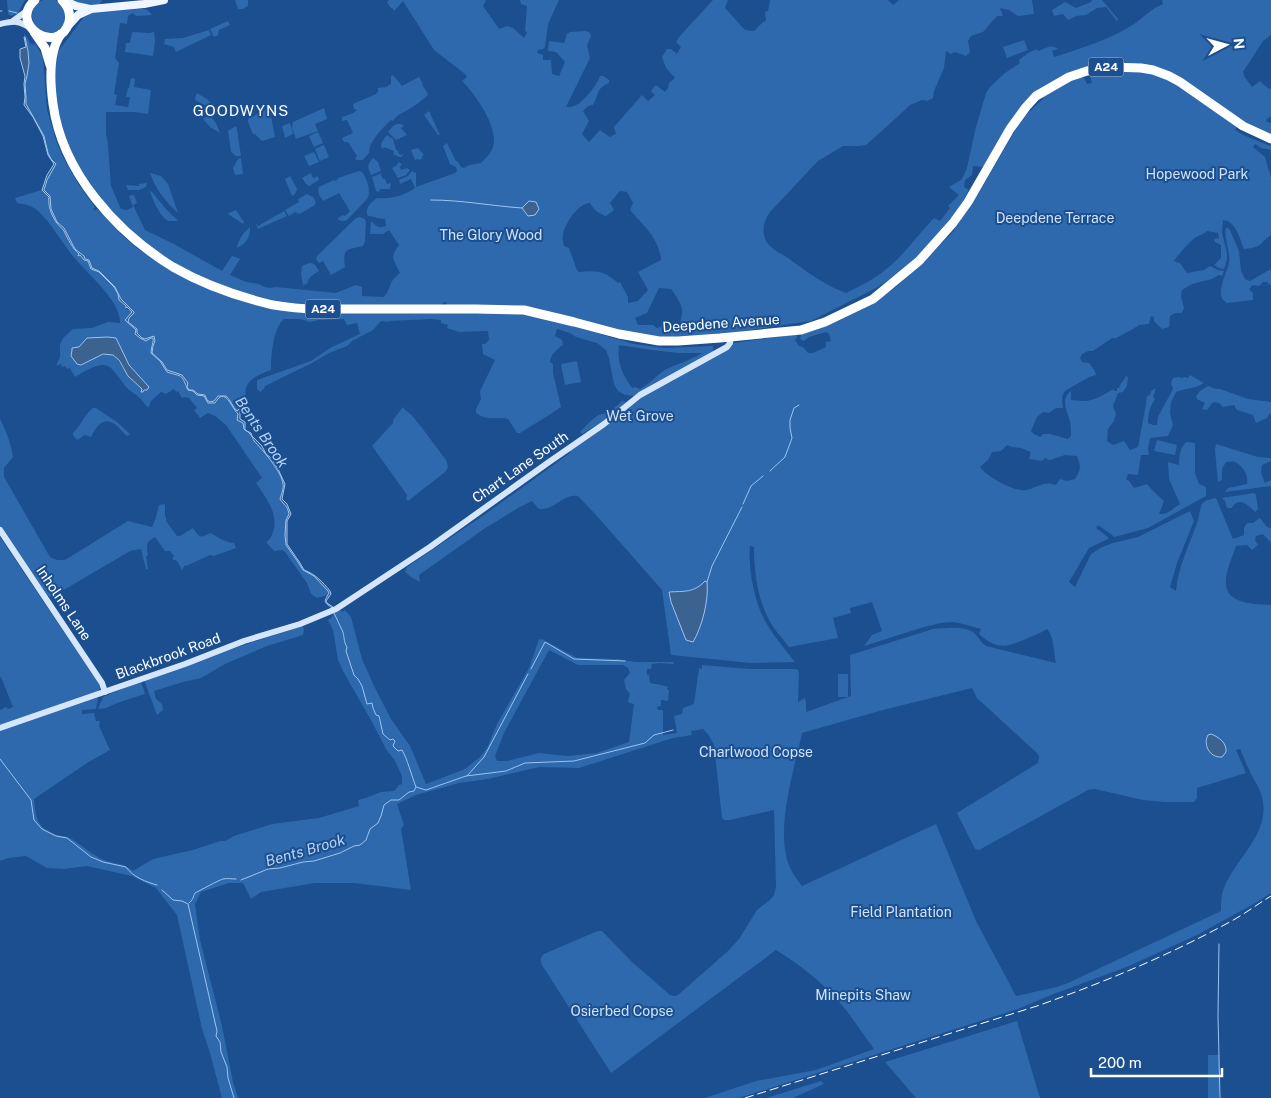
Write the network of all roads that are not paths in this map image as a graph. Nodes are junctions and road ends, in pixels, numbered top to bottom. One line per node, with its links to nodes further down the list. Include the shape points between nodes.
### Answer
1 (63, 0): 4 (main road); 8 (highway, Deepdene Avenue, via 70,16)
2 (164, 0): 4 (main road)
3 (31, 4): 5 (street); 7 (highway, Deepdene Avenue, via 27,19)
4 (92, 9): 8 (main road, via 78,15)
5 (13, 21): 6 (street); 7 (street)
6 (0, 24)
7 (32, 30): 8 (highway, via 48,38); 9 (highway, Deepdene Avenue / A24, via 45,48)
8 (63, 31): 9 (highway, Deepdene Avenue / A24, via 54,48)
9 (51, 70): 12 (highway, Deepdene Avenue / A24, via 57,127 64,147 91,192 147,250 225,291 288,307 524,310 659,341)
10 (1271, 139): 11 (highway, Deepdene Avenue / A24, via 1243,126 1180,82 1152,70 1111,67 1069,77 1036,96 1026,107 953,223 919,261 873,299 801,330)
11 (731, 337): 12 (highway, Deepdene Avenue / A24); 13 (street, Chart Lane South, via 727,347)
12 (720, 338): 13 (street)
13 (714, 354): 15 (street, Chart Lane South, via 639,395 604,424)
14 (0, 530): 16 (street, Inholms Lane)
15 (343, 605): 16 (street, Blackbrook Road, via 300,624)
16 (105, 692): 17 (street, Blackbrook Road)
17 (0, 728)

